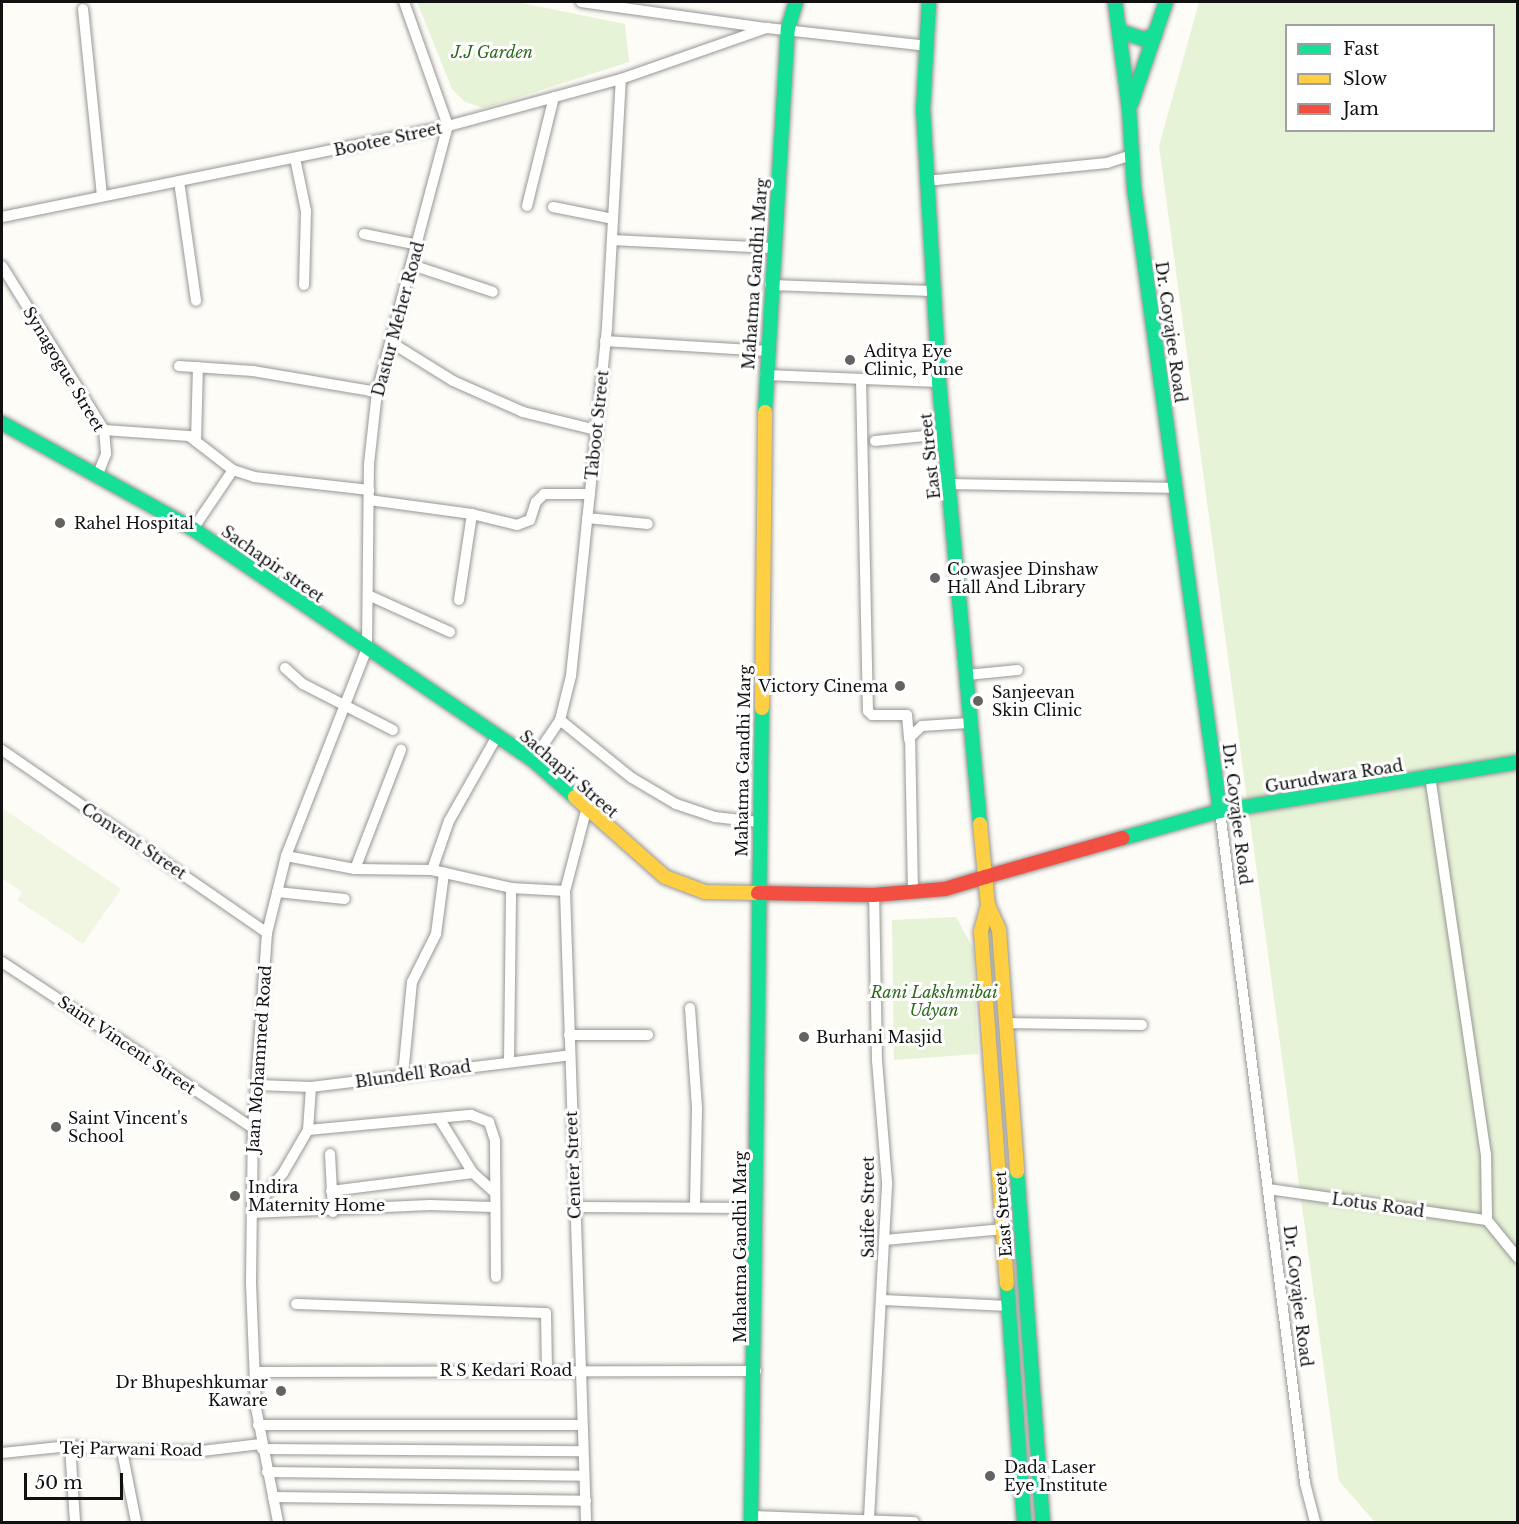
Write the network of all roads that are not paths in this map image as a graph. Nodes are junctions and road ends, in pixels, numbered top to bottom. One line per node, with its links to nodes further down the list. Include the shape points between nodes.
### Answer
1 (404, 2): 16 (street)
2 (581, 2): 8 (street)
3 (796, 2): 9 (main road, Mahatma Gandhi Marg)
4 (929, 2): 12 (main road, East Street)
5 (1115, 2): 10 (main road, Dr. Coyajee Road)
6 (1166, 2): 11 (main road)
7 (83, 9): 21 (street)
8 (767, 28): 9 (street); 13 (street, Bootee Street)
9 (788, 28): 12 (street); 29 (main road, Mahatma Gandhi Marg)
10 (1119, 31): 11 (main road, via 1144,39); 15 (main road, Dr. Coyajee Road)
11 (1155, 35): 15 (main road)
12 (928, 46): 20 (main road, East Street, via 923,109)
13 (621, 78): 14 (street, Bootee Street); 25 (street, Taboot Street)
14 (554, 97): 16 (street, Bootee Street); 22 (street)
15 (1129, 108): 17 (main road, Dr. Coyajee Road)
16 (448, 126): 18 (street, Bootee Street); 28 (street, Dastur Meher Road)
17 (1131, 155): 20 (street, via 1107,163); 55 (main road, Dr. Coyajee Road)
18 (295, 158): 19 (street, Bootee Street); 32 (street, via 306,212)
19 (179, 181): 21 (street, Bootee Street); 36 (street)
20 (926, 181): 34 (main road, East Street)
21 (102, 195): 24 (street, Bootee Street)
22 (527, 206)
23 (553, 207): 25 (street)
24 (2, 217)
25 (613, 219): 27 (street, Taboot Street)
26 (364, 234): 28 (street)
27 (612, 240): 29 (street); 37 (street, Taboot Street)
28 (418, 245): 30 (street, Dastur Meher Road)
29 (772, 248): 33 (main road, Mahatma Gandhi Marg)
30 (412, 265): 35 (street); 38 (street, Dastur Meher Road)
31 (2, 266): 47 (street, Synagogue Street)
32 (304, 285)
33 (770, 285): 34 (street); 39 (main road, Mahatma Gandhi Marg)
34 (933, 291): 44 (main road, East Street)
35 (493, 292)
36 (196, 301)
37 (605, 341): 39 (street); 48 (street, Taboot Street)
38 (392, 343): 45 (street, Dastur Meher Road); 48 (street, via 453,381 523,412)
39 (766, 351): 42 (main road, Mahatma Gandhi Marg)
40 (179, 366): 41 (street)
41 (198, 367): 45 (street, via 253,371); 50 (street)
42 (765, 375): 43 (street); 82 (main road, Mahatma Gandhi Marg)
43 (861, 379): 44 (street); 74 (street, via 867,711 872,715 907,716)
44 (939, 382): 49 (main road, East Street)
45 (377, 392): 57 (street, Dastur Meher Road)
46 (2, 423): 53 (main road, Sachapir street)
47 (104, 429): 50 (street, via 189,436); 53 (street, Synagogue Street, via 106,454)
48 (596, 430): 56 (street, Taboot Street)
49 (945, 434): 51 (street); 54 (main road, East Street)
50 (196, 441): 52 (street)
51 (875, 441)
52 (233, 471): 57 (street); 61 (street)
53 (97, 476): 61 (main road, Sachapir street)
54 (951, 484): 55 (street); 68 (main road, East Street)
55 (1177, 488): 81 (main road, Dr. Coyajee Road)
56 (590, 494): 58 (street, via 544,494 526,524); 59 (street, Taboot Street)
57 (369, 495): 58 (street); 62 (street, Dastur Meher Road)
58 (472, 514): 63 (street)
59 (587, 518): 60 (street); 70 (street, Taboot Street, via 571,676)
60 (648, 524)
61 (193, 529): 65 (main road, Sachapir street)
62 (368, 595): 64 (street); 65 (street, Dastur Meher Road)
63 (459, 600)
64 (450, 632)
65 (367, 648): 69 (street, Jaan Mohammed Road); 73 (main road, Sachapir Street)
66 (285, 668): 69 (street, via 303,684)
67 (1018, 670): 68 (street)
68 (967, 675): 71 (main road, East Street)
69 (346, 705): 72 (street); 83 (street, Jaan Mohammed Road)
70 (560, 720): 77 (street, Taboot Street); 82 (street, via 632,778 676,804 715,817)
71 (968, 723): 74 (street, via 922,726 914,730); 87 (main road, East Street)
72 (393, 730)
73 (497, 736): 77 (main road, Sachapir Street); 85 (street, Sachapir Street, via 453,813)
74 (909, 740): 90 (street)
75 (2, 750): 96 (street, Convent Street)
76 (401, 750): 84 (street)
77 (533, 760): 80 (main road, Sachapir Street)
78 (1518, 762): 79 (main road, Gurudwara Road)
79 (1430, 776): 81 (main road, Gurudwara Road); 122 (street, via 1486,1154)
80 (586, 811): 89 (street, Center Street); 92 (main road, Sachapir Street, via 665,877 705,892)
81 (1220, 811): 87 (main road, Gurudwara Road); 113 (street, Dr. Coyajee Road)
82 (759, 822): 92 (main road, Mahatma Gandhi Marg)
83 (286, 856): 84 (street); 91 (street, Jaan Mohammed Road)
84 (355, 869): 85 (street)
85 (432, 870): 86 (street)
86 (444, 873): 88 (street); 105 (street, via 436,934 412,982)
87 (985, 877): 90 (main road, via 945,889); 95 (main road, East Street)
88 (511, 888): 89 (street); 104 (street)
89 (565, 891): 101 (street, Center Street)
90 (913, 891): 93 (main road)
91 (277, 892): 94 (street); 96 (street, Jaan Mohammed Road)
92 (758, 893): 93 (main road); 119 (main road, Mahatma Gandhi Marg)
93 (874, 895): 124 (street, Saifee Street, via 877,1061 887,1182)
94 (345, 900)
95 (988, 905): 99 (main road, East Street, via 999,930); 123 (main road, East Street, via 981,932)
96 (267, 933): 106 (street, Jaan Mohammed Road)
97 (2, 962): 109 (street, Saint Vincent Street)
98 (690, 1008): 118 (street, via 697,1109)
99 (1005, 1023): 100 (street); 153 (main road, East Street)
100 (1142, 1025)
101 (569, 1035): 102 (street); 103 (street, Center Street)
102 (648, 1035)
103 (570, 1055): 104 (street, Blundell Road); 117 (street, Center Street)
104 (509, 1061): 105 (street, Blundell Road)
105 (403, 1075): 107 (street, Blundell Road)
106 (257, 1085): 107 (street, Blundell Road); 109 (street, Jaan Mohammed Road)
107 (311, 1087): 110 (street)
108 (439, 1118): 110 (street); 112 (street); 115 (street, via 471,1115 489,1122 495,1141)
109 (253, 1128): 121 (street, Jaan Mohammed Road)
110 (308, 1130): 121 (street, via 283,1173)
111 (330, 1154): 114 (street)
112 (473, 1173): 114 (street); 115 (street)
113 (1268, 1189): 122 (street, Lotus Road); 154 (street, Dr. Coyajee Road, via 1305,1483)
114 (331, 1191): 120 (street)
115 (493, 1191): 116 (street)
116 (493, 1207): 120 (street, via 430,1205); 126 (street)
117 (574, 1207): 118 (street); 131 (street, Center Street)
118 (695, 1207): 119 (street)
119 (756, 1208): 132 (main road, Mahatma Gandhi Marg)
120 (333, 1212): 121 (street)
121 (252, 1213): 133 (street, Jaan Mohammed Road)
122 (1487, 1220): 125 (street)
123 (1003, 1229): 124 (street); 129 (main road, East Street)
124 (885, 1240): 127 (street, Saifee Street)
125 (1518, 1258)
126 (496, 1277)
127 (883, 1300): 129 (street); 145 (street, Saifee Street, via 872,1420)
128 (296, 1304): 130 (street, via 546,1312)
129 (1009, 1305): 152 (main road, East Street)
130 (547, 1370): 131 (street, R S Kedari Road); 133 (street, R S Kedari Road)
131 (580, 1370): 132 (street, R S Kedari Road); 135 (street, Center Street)
132 (756, 1371): 146 (main road, Mahatma Gandhi Marg)
133 (255, 1372): 134 (street, Jaan Mohammed Road)
134 (258, 1425): 135 (street); 137 (street, Jaan Mohammed Road)
135 (582, 1425): 139 (street, Center Street)
136 (70, 1446): 138 (street, Tej Parwani Road); 140 (street, Tej Parwani Road); 147 (street)
137 (262, 1447): 138 (street, Tej Parwani Road); 139 (street, Tej Parwani Road); 141 (street, Jaan Mohammed Road)
138 (122, 1451): 148 (street)
139 (584, 1451): 142 (street, Center Street)
140 (2, 1453)
141 (267, 1472): 142 (street); 143 (street, Jaan Mohammed Road)
142 (585, 1476): 144 (street, Center Street)
143 (273, 1497): 144 (street); 149 (street, Jaan Mohammed Road)
144 (586, 1501): 150 (street, Center Street)
145 (869, 1518): 146 (street); 151 (street)
146 (751, 1519)
147 (75, 1522)
148 (136, 1522)
149 (278, 1522)
150 (586, 1522)
151 (914, 1522)
152 (1024, 1522)
153 (1043, 1522)
154 (1315, 1522)

